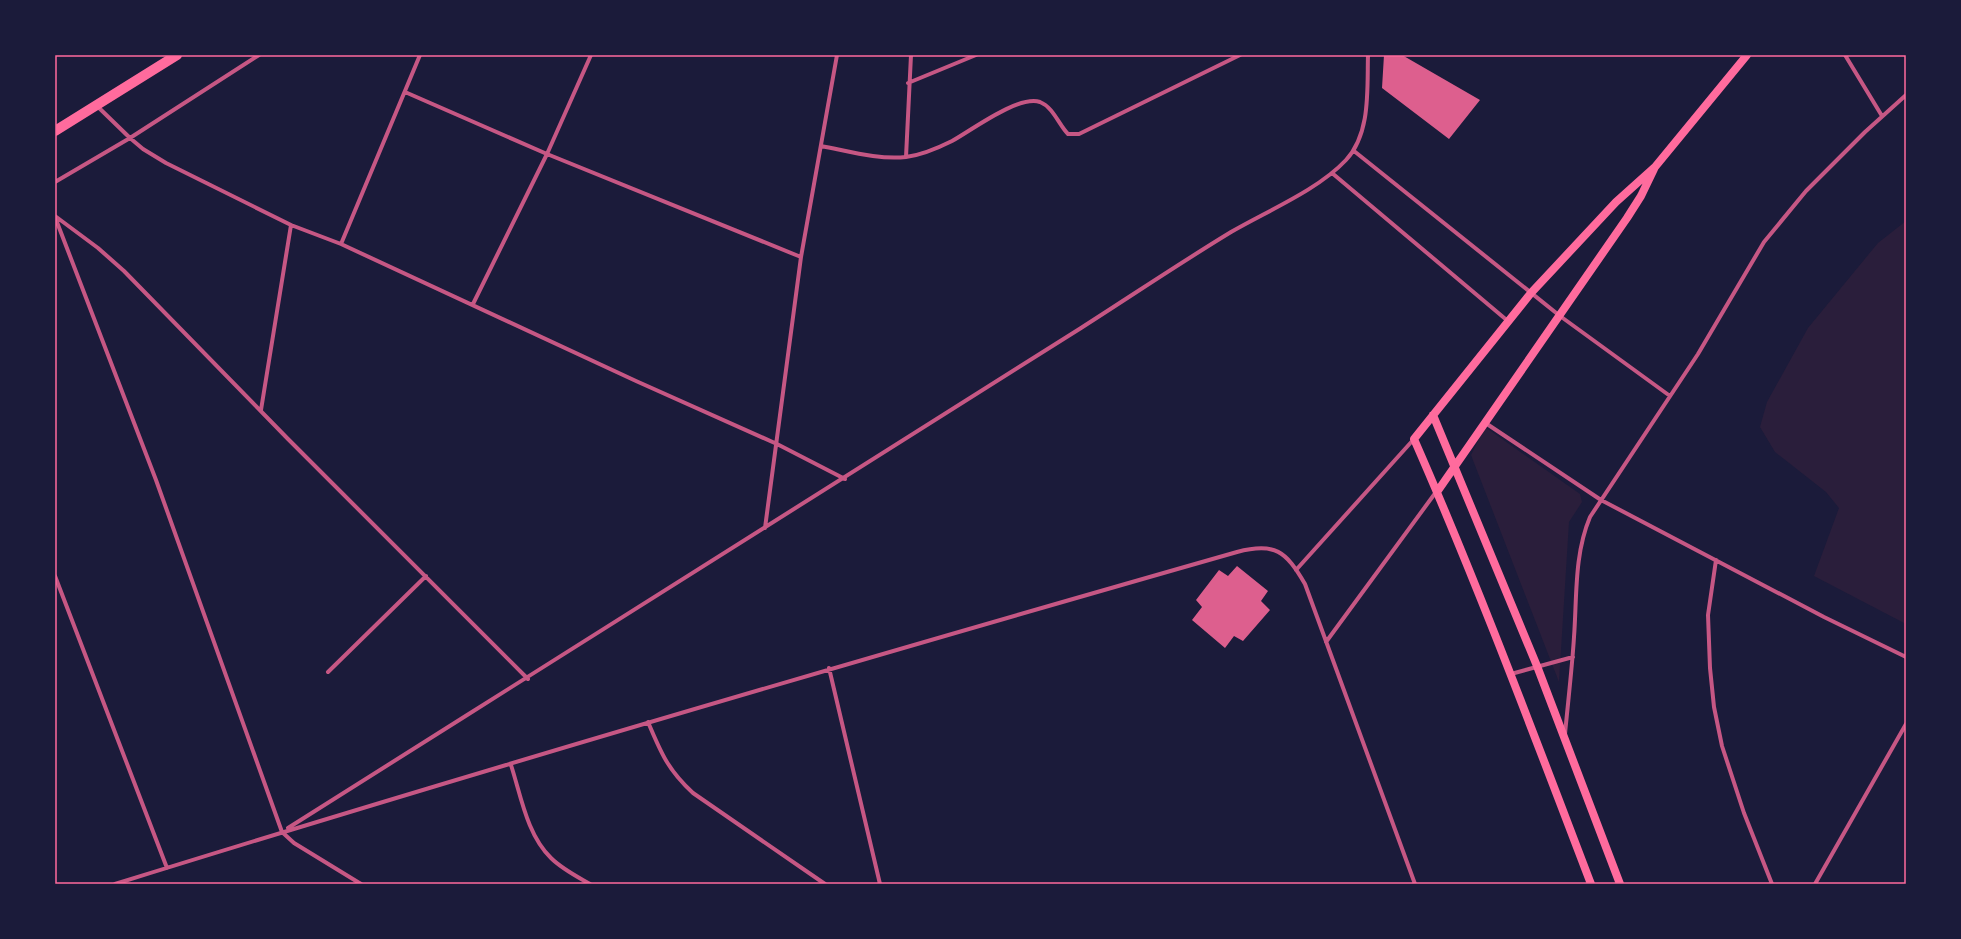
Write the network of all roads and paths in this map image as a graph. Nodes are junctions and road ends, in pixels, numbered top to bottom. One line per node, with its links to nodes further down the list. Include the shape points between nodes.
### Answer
1 (178, 55): 15 (main road)
2 (259, 55): 18 (street)
3 (420, 55): 13 (street)
4 (591, 55): 21 (street)
5 (837, 55): 19 (street)
6 (911, 55): 12 (street)
7 (976, 55): 12 (street)
8 (1240, 55): 22 (street, via 1085,133 1068,134 1046,106 1032,101 1012,107 934,149)
9 (1368, 55): 20 (street, via 1365,117)
10 (1747, 55): 23 (main road)
11 (1845, 55): 16 (street)
12 (908, 83): 22 (street)
13 (405, 92): 21 (street); 28 (street)
14 (1906, 95): 16 (street)
15 (96, 105): 17 (main road); 18 (street)
16 (1882, 116): 34 (street, via 1782,218 1764,242 1698,354)
17 (55, 131)
18 (130, 138): 25 (street); 27 (street, via 166,163)
19 (821, 146): 22 (street, via 871,155); 29 (street)
20 (1354, 151): 24 (street); 30 (street)
21 (547, 154): 29 (street); 31 (street)
22 (906, 157)
23 (1654, 167): 30 (main road, via 1616,202); 32 (main road, via 1641,196)
24 (1332, 173): 33 (street); 41 (street, via 1231,232)
25 (55, 182)
26 (55, 216): 35 (street, via 124,271); 61 (street, via 156,480)
27 (291, 225): 28 (street); 35 (street)
28 (341, 244): 31 (street)
29 (801, 257): 39 (street)
30 (1531, 293): 32 (street); 33 (main road)
31 (473, 304): 39 (street)
32 (1560, 316): 34 (street); 37 (main road)
33 (1508, 322): 36 (main road)
34 (1670, 396): 43 (street)
35 (261, 410): 48 (street)
36 (1433, 415): 38 (main road); 40 (main road)
37 (1484, 422): 40 (main road); 43 (street)
38 (1414, 439): 42 (main road); 46 (street)
39 (777, 444): 41 (street); 44 (street)
40 (1454, 466): 42 (main road); 52 (main road)
41 (845, 479): 44 (street)
42 (1437, 492): 49 (street); 55 (main road)
43 (1601, 500): 45 (street); 50 (street, via 1585,529 1580,545)
44 (765, 528): 56 (street)
45 (1716, 560): 51 (street); 71 (street, via 1708,615 1714,707 1722,746)
46 (1296, 570): 49 (street, via 1316,611); 53 (street, via 1285,557 1275,551 1264,547 1254,548)
47 (55, 576): 62 (street)
48 (426, 576): 54 (street); 56 (street)
49 (1326, 642): 68 (street)
50 (1573, 657): 52 (street); 59 (street)
51 (1906, 657)
52 (1537, 666): 55 (street); 59 (main road)
53 (829, 668): 57 (street); 67 (street)
54 (328, 672)
55 (1510, 675): 69 (main road)
56 (528, 679): 61 (street)
57 (648, 722): 60 (street); 66 (street, via 665,760 676,777 693,793)
58 (1906, 724): 72 (street)
59 (1565, 738): 70 (main road)
60 (511, 765): 61 (street); 65 (street, via 532,830 541,847 551,859)
61 (282, 832): 62 (street); 64 (street, via 294,843)
62 (167, 868): 63 (street)
63 (115, 884)
64 (361, 884)
65 (590, 884)
66 (825, 884)
67 (880, 884)
68 (1416, 884)
69 (1591, 884)
70 (1620, 884)
71 (1772, 884)
72 (1815, 884)

